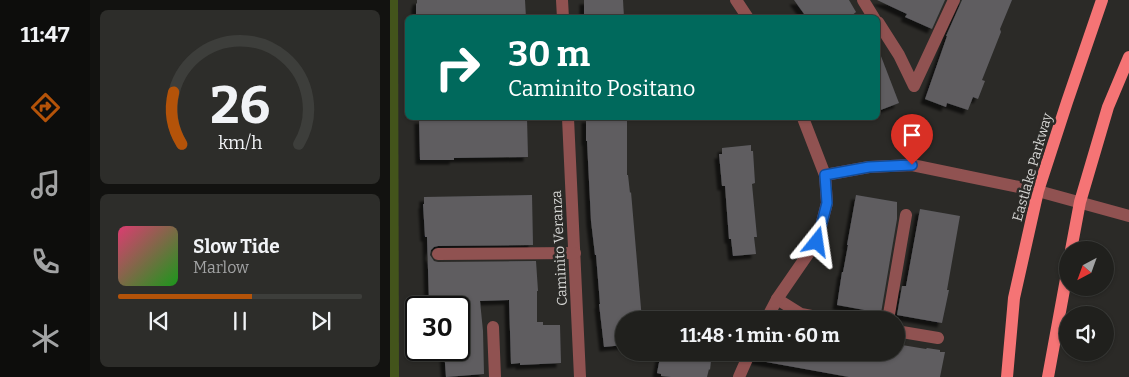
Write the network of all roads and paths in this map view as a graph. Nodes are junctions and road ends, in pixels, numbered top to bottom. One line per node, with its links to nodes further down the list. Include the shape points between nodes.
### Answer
1 (562, 0): 6 (street)
2 (736, 0): 7 (street)
3 (863, 0): 8 (street)
4 (954, 0): 9 (street, via 914,86)
5 (1102, 0): 14 (main road, Eastlake Parkway)
6 (563, 15)
7 (746, 15)
8 (872, 15)
9 (880, 25)
10 (1129, 57): 15 (main road, via 1108,107)
11 (568, 120): 19 (street, Caminito Veranza)
12 (804, 120): 13 (street)
13 (825, 175): 14 (street, via 869,167 912,165); 22 (street, via 827,203 817,242)
14 (1038, 191): 15 (street); 33 (main road, Eastlake Parkway, via 1014,298)
15 (1080, 202): 17 (street); 18 (main road)
16 (906, 215): 25 (street)
17 (1129, 216)
18 (1073, 241)
19 (574, 252): 20 (street); 31 (street, Caminito Veranza)
20 (438, 254)
21 (1063, 296): 34 (main road)
22 (777, 299): 23 (street); 24 (street)
23 (771, 311)
24 (795, 311)
25 (890, 311)
26 (493, 327): 30 (street)
27 (905, 332): 28 (street)
28 (938, 338)
29 (746, 361): 32 (street)
30 (495, 377)
31 (580, 377)
32 (739, 377)
33 (1007, 377)
34 (1048, 377)

